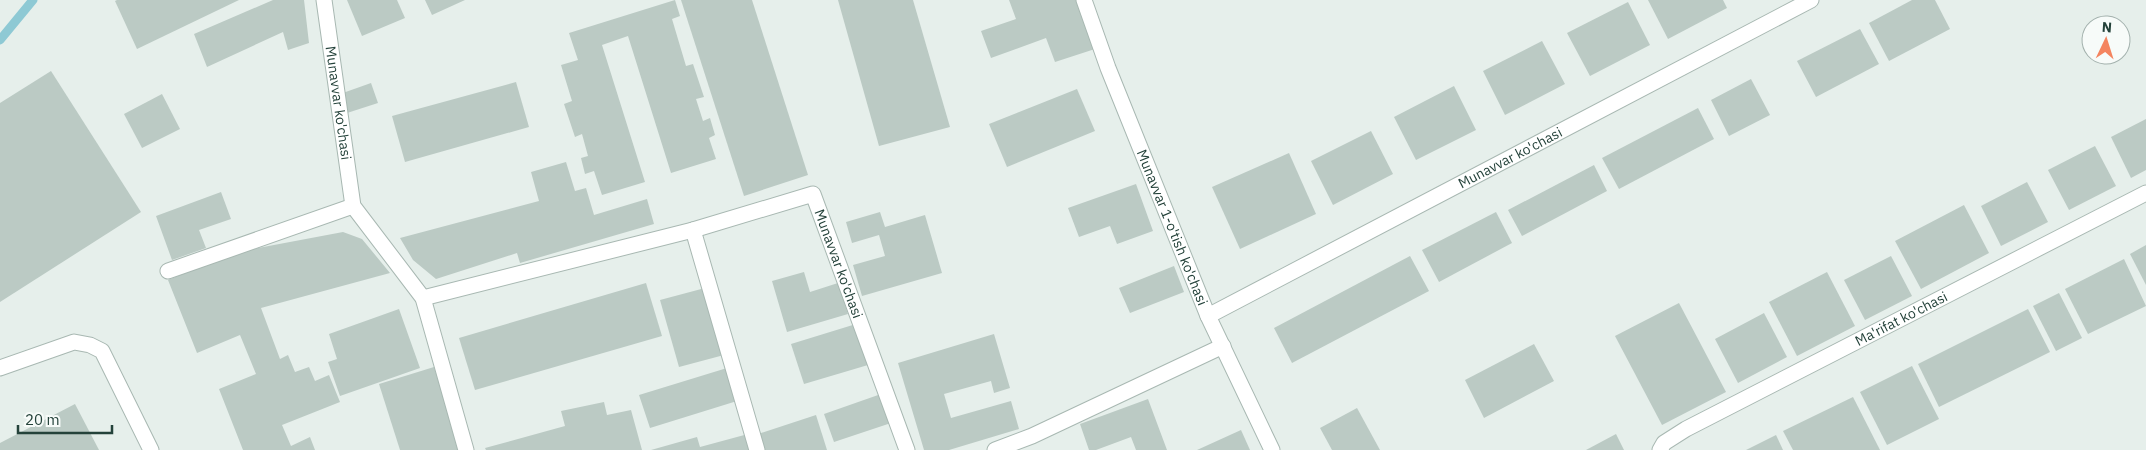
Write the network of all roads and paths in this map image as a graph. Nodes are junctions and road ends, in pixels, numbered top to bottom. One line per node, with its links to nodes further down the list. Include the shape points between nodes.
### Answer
1 (324, 0): 5 (street, Munavvar ko'chasi)
2 (1084, 0): 9 (street, Munavvar 1-o'tish ko'chasi)
3 (1812, 0): 9 (street, Munavvar ko'chasi)
4 (2146, 193): 18 (street, Ma'rifat ko'chasi, via 1686,429 1664,443)
5 (353, 206): 7 (street); 8 (street, Munavvar ko'chasi)
6 (694, 230): 8 (street, Munavvar ko'chasi); 14 (street); 15 (street, Munavvar ko'chasi, via 813,194)
7 (168, 271)
8 (423, 298): 13 (street, Munavvar ko'chasi)
9 (1208, 316): 10 (street, Munavvar 1-o'tish ko'chasi)
10 (1223, 346): 16 (street, via 1032,436); 17 (street, Munavvar 1-o'tish ko'chasi)
11 (0, 368): 12 (street, via 74,342 102,351)
12 (151, 450)
13 (466, 450)
14 (757, 450)
15 (907, 450)
16 (995, 450)
17 (1272, 450)
18 (1660, 450)

